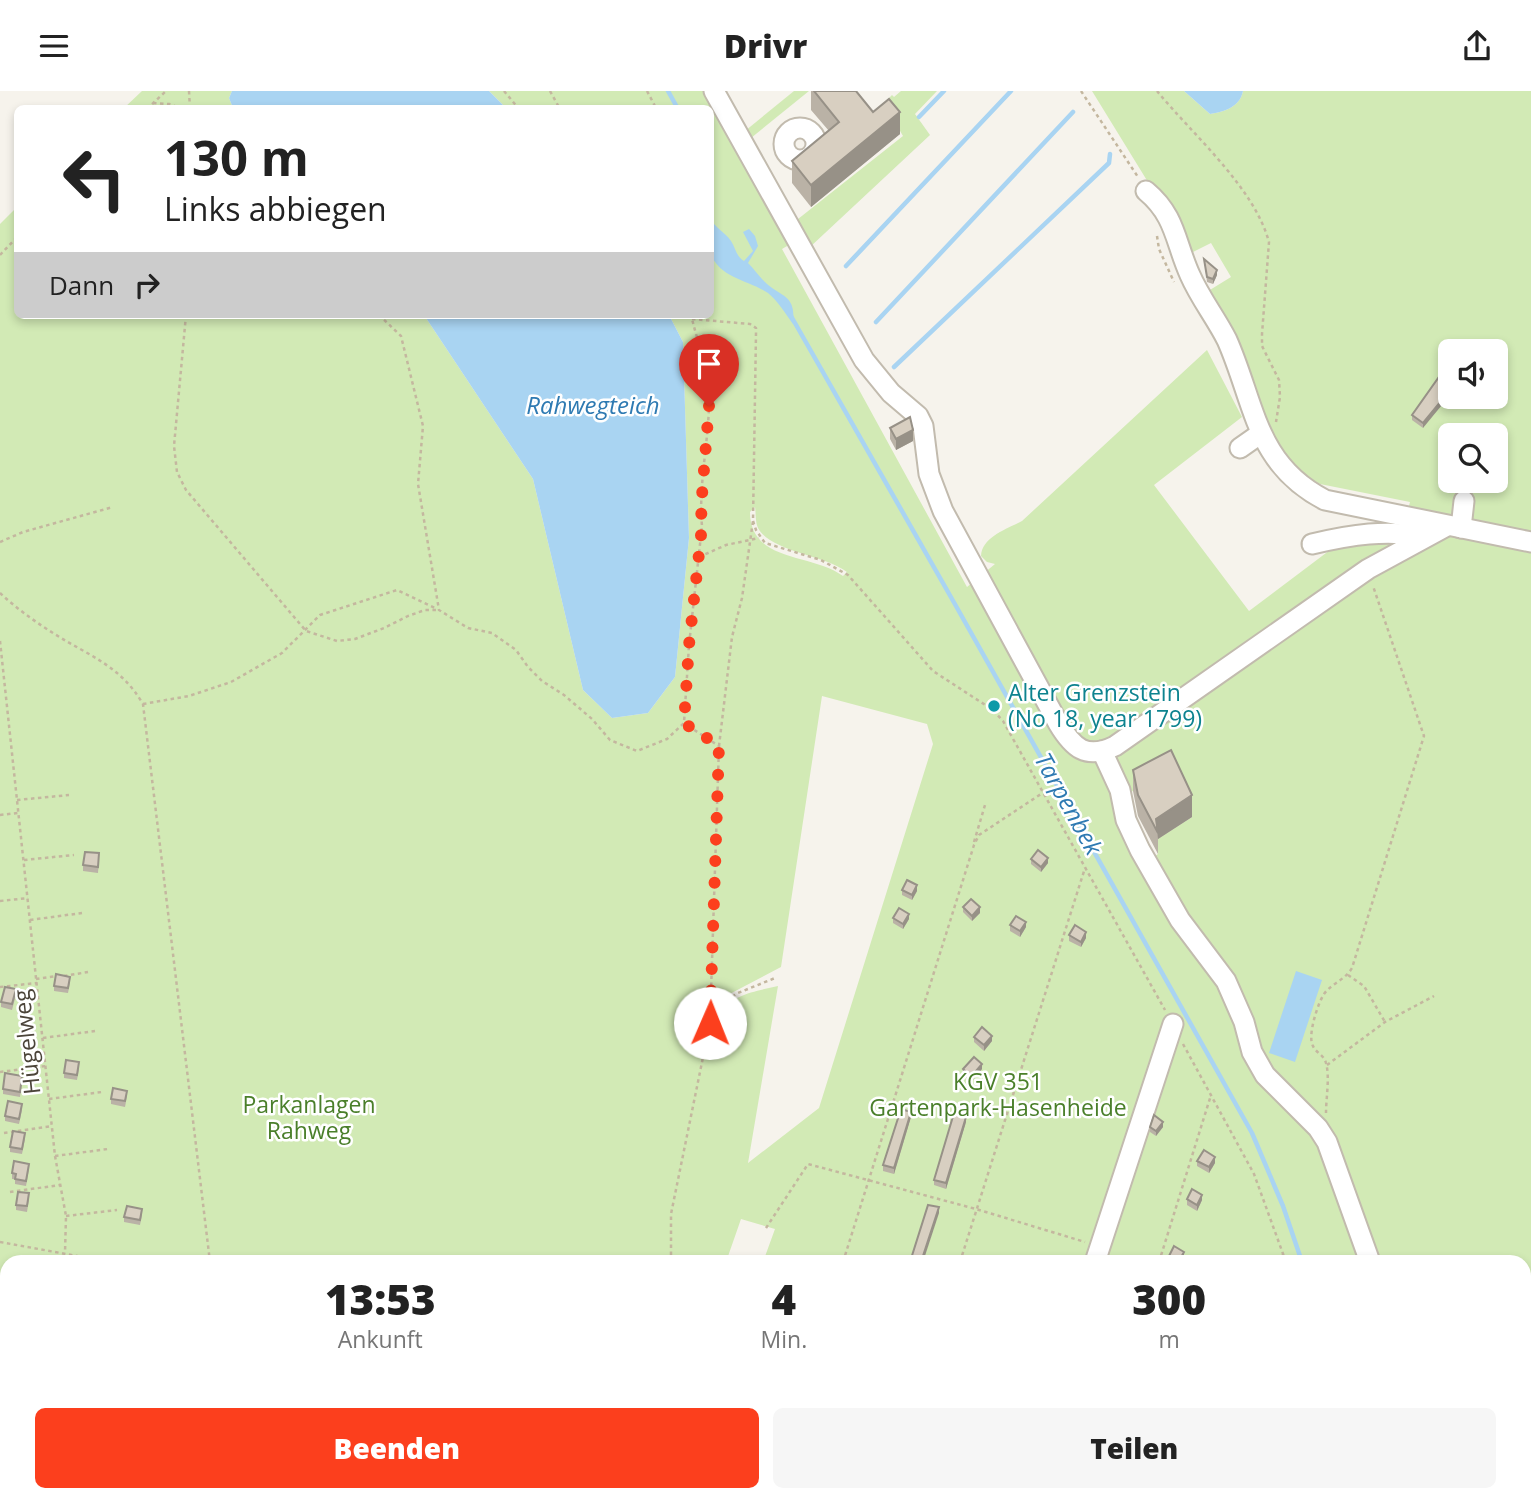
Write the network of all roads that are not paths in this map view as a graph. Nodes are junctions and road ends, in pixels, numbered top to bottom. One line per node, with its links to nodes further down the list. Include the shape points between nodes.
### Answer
1 (714, 91): 3 (street)
2 (784, 146): 3 (street)
3 (753, 159): 12 (street, via 864,360 891,393 918,415 929,474 943,511 1058,723 1080,750)
4 (1146, 191): 5 (street, via 1173,223 1191,278 1227,341)
5 (1260, 434): 6 (street); 8 (street, via 1294,479 1325,500)
6 (1240, 448)
7 (1464, 501): 8 (street)
8 (1454, 527): 9 (street); 10 (street)
9 (1426, 536): 11 (street, via 1371,532); 12 (street, via 1368,569)
10 (1531, 542)
11 (1312, 544)
12 (1102, 751): 15 (street, via 1140,850 1180,920 1226,981 1265,1076 1318,1128 1338,1168)
13 (1172, 1024): 14 (street)
14 (1097, 1254)
15 (1368, 1255)

